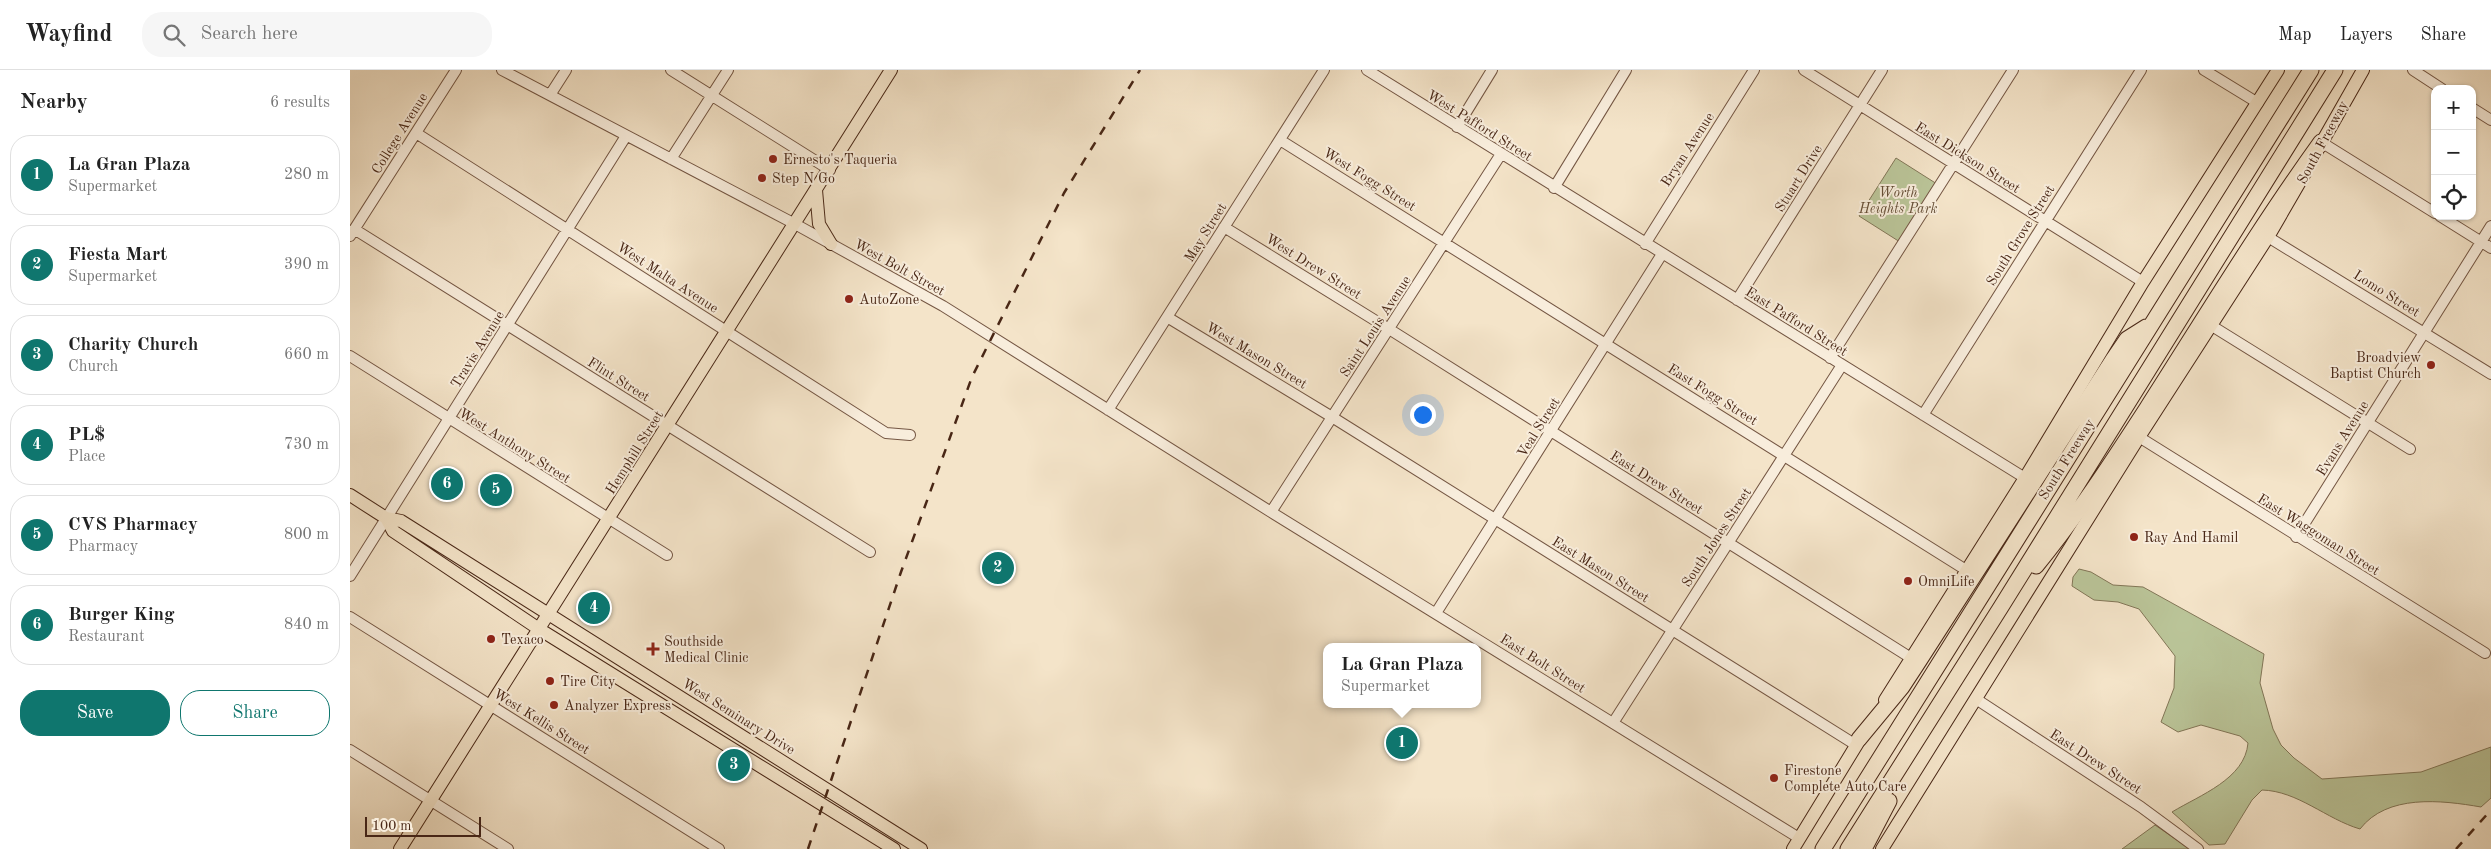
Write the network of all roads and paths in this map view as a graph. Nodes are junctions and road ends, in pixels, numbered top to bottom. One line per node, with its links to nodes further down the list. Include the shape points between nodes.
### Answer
1 (456, 70): 30 (street, College Avenue)
2 (502, 70): 23 (street, West Bolt Street)
3 (566, 70): 23 (street)
4 (671, 70): 24 (street)
5 (728, 70): 24 (street)
6 (891, 70): 37 (main road, Hemphill Street)
7 (1324, 70): 32 (street, May Street)
8 (1367, 70): 29 (street, West Pafford Street)
9 (1492, 70): 29 (street)
10 (1626, 70): 38 (street)
11 (1754, 70): 52 (street, Bryan Avenue)
12 (1804, 70): 26 (street, East Dickson Street)
13 (1882, 70): 26 (street, Stuart Drive)
14 (2012, 70): 36 (street)
15 (2141, 70): 42 (street, South Grove Street)
16 (2204, 70): 25 (street)
17 (2278, 70): 25 (main road, South Freeway)
18 (2311, 70): 59 (highway, South Freeway)
19 (2335, 70): 92 (highway, South Freeway)
20 (2363, 70): 33 (main road, South Freeway)
21 (2412, 70): 22 (street)
22 (2436, 85)
23 (550, 95): 31 (street, West Bolt Street)
24 (712, 96): 35 (street); 37 (street)
25 (2258, 103): 55 (main road, South Freeway)
26 (1860, 105): 36 (street, East Dickson Street); 56 (street, Stuart Drive)
27 (2476, 111): 28 (street)
28 (2491, 120)
29 (1457, 126): 34 (street, West Pafford Street)
30 (416, 133): 46 (street, West Malta Avenue); 47 (street, College Avenue)
31 (626, 136): 35 (street, West Bolt Street); 46 (street, Travis Avenue)
32 (1280, 140): 45 (street, May Street); 49 (street, West Fogg Street)
33 (2321, 142): 40 (street); 48 (main road, South Freeway, via 2295,194); 92 (highway, via 2274,208 2059,538)
34 (1501, 154): 38 (street, West Pafford Street); 49 (street, Saint Louis Avenue)
35 (671, 160): 43 (street, West Bolt Street)
36 (1953, 164): 42 (street, East Dickson Street); 66 (street)
37 (830, 170): 39 (main road, Hemphill Street)
38 (1554, 188): 52 (street, East Pafford Street)
39 (816, 190): 43 (main road, Hemphill Street); 51 (main road, via 819,224)
40 (2431, 211)
41 (2446, 220): 50 (street)
42 (2045, 221): 55 (street, East Dickson Street); 70 (street, South Grove Street)
43 (795, 224): 51 (street, West Bolt Street); 62 (main road, Hemphill Street)
44 (2491, 226): 50 (street, Evans Avenue)
45 (1224, 227): 57 (street, May Street); 61 (street, West Drew Street)
46 (568, 229): 58 (street, Travis Avenue); 62 (street, West Malta Avenue)
47 (352, 233): 58 (street, Flint Street)
48 (2268, 237): 60 (main road, South Freeway); 63 (street, Lomo Street)
49 (1445, 242): 61 (street, Saint Louis Avenue); 64 (street, East Fogg Street)
50 (2481, 242): 53 (street); 63 (street, Evans Avenue)
51 (831, 244): 69 (street, West Bolt Street, via 984,330)
52 (1645, 244): 54 (street, East Pafford Street)
53 (2491, 248)
54 (1662, 254): 56 (street, East Pafford Street); 64 (street, Veal Street)
55 (2143, 282): 80 (main road, South Freeway)
56 (1737, 300): 66 (street, East Pafford Street)
57 (1167, 317): 69 (street, May Street); 71 (street, West Mason Street)
58 (507, 325): 72 (street, Travis Avenue); 74 (street, Flint Street)
59 (2149, 325): 106 (highway, via 2127,339 1915,668); 115 (highway, South Freeway)
60 (2212, 326): 73 (street); 77 (main road, South Freeway)
61 (1389, 329): 71 (street, Saint Louis Avenue); 75 (street, East Drew Street)
62 (727, 331): 74 (main road, Hemphill Street); 76 (street, West Malta Avenue, via 886,433)
63 (2424, 332): 68 (street, Lomo Street); 73 (street, Evans Avenue)
64 (1606, 343): 75 (street, Veal Street); 79 (street, East Fogg Street)
65 (350, 356): 72 (street, West Anthony Street)
66 (1830, 358): 67 (street, East Pafford Street)
67 (1842, 365): 70 (street, East Pafford Street); 79 (street, South Jones Street)
68 (2491, 374)
69 (1108, 410): 82 (street, West Bolt Street)
70 (1923, 415): 80 (street, East Pafford Street)
71 (1332, 417): 82 (street, Saint Louis Avenue); 84 (street, East Mason Street)
72 (449, 419): 83 (street, Travis Avenue); 85 (street, West Anthony Street)
73 (2368, 423): 78 (street); 86 (street, Evans Avenue)
74 (669, 426): 85 (main road, Hemphill Street); 88 (street, Flint Street)
75 (1551, 431): 84 (street, Veal Street); 87 (street, East Drew Street)
76 (910, 434)
77 (2139, 437): 86 (street, East Waggoman Street); 100 (main road, South Freeway)
78 (2410, 449)
79 (1784, 455): 87 (street, South Jones Street); 90 (street, East Fogg Street)
80 (2025, 478): 90 (main road, South Freeway)
81 (350, 495): 83 (main road, West Seminary Drive)
82 (1271, 512): 93 (street, East Bolt Street)
83 (386, 518): 91 (street, Travis Avenue); 94 (main road, West Seminary Drive, via 402,521); 96 (main road, West Seminary Drive, via 393,531)
84 (1496, 519): 93 (street, Veal Street); 97 (street, East Mason Street)
85 (609, 520): 89 (street, West Anthony Street); 94 (main road, Hemphill Street)
86 (2296, 537): 98 (street, East Waggoman Street)
87 (1728, 543): 97 (street, South Jones Street); 99 (street, East Drew Street)
88 (870, 552)
89 (667, 554)
90 (1966, 570): 99 (main road, South Freeway)
91 (350, 576)
92 (2001, 607): 104 (highway, South Freeway)
93 (1436, 613): 105 (street, East Bolt Street)
94 (548, 614): 96 (main road, Hemphill Street); 101 (main road, West Seminary Drive)
95 (350, 616): 102 (street, West Kellis Street)
96 (538, 629): 102 (main road, Hemphill Street); 103 (main road, West Seminary Drive)
97 (1672, 630): 105 (street, South Jones Street); 106 (street, East Mason Street)
98 (2485, 653)
99 (1911, 658): 106 (main road, South Freeway)
100 (1976, 700): 118 (main road, South Freeway); 119 (street, East Drew Street, via 2141,807)
101 (686, 701): 103 (main road); 114 (main road, West Seminary Drive)
102 (491, 706): 108 (main road, Hemphill Street); 112 (street, West Kellis Street)
103 (673, 713): 113 (main road, West Seminary Drive)
104 (1932, 717): 116 (highway, South Freeway); 117 (highway)
105 (1613, 723): 109 (street, East Bolt Street)
106 (1858, 742): 109 (main road, South Freeway)
107 (350, 750): 108 (street)
108 (431, 801): 110 (main road, Hemphill Street); 111 (street)
109 (1796, 844)
110 (400, 849)
111 (508, 849)
112 (719, 849)
113 (894, 849)
114 (921, 849)
115 (1823, 849)
116 (1848, 849)
117 (1864, 849)
118 (1882, 849)
119 (2198, 849)

